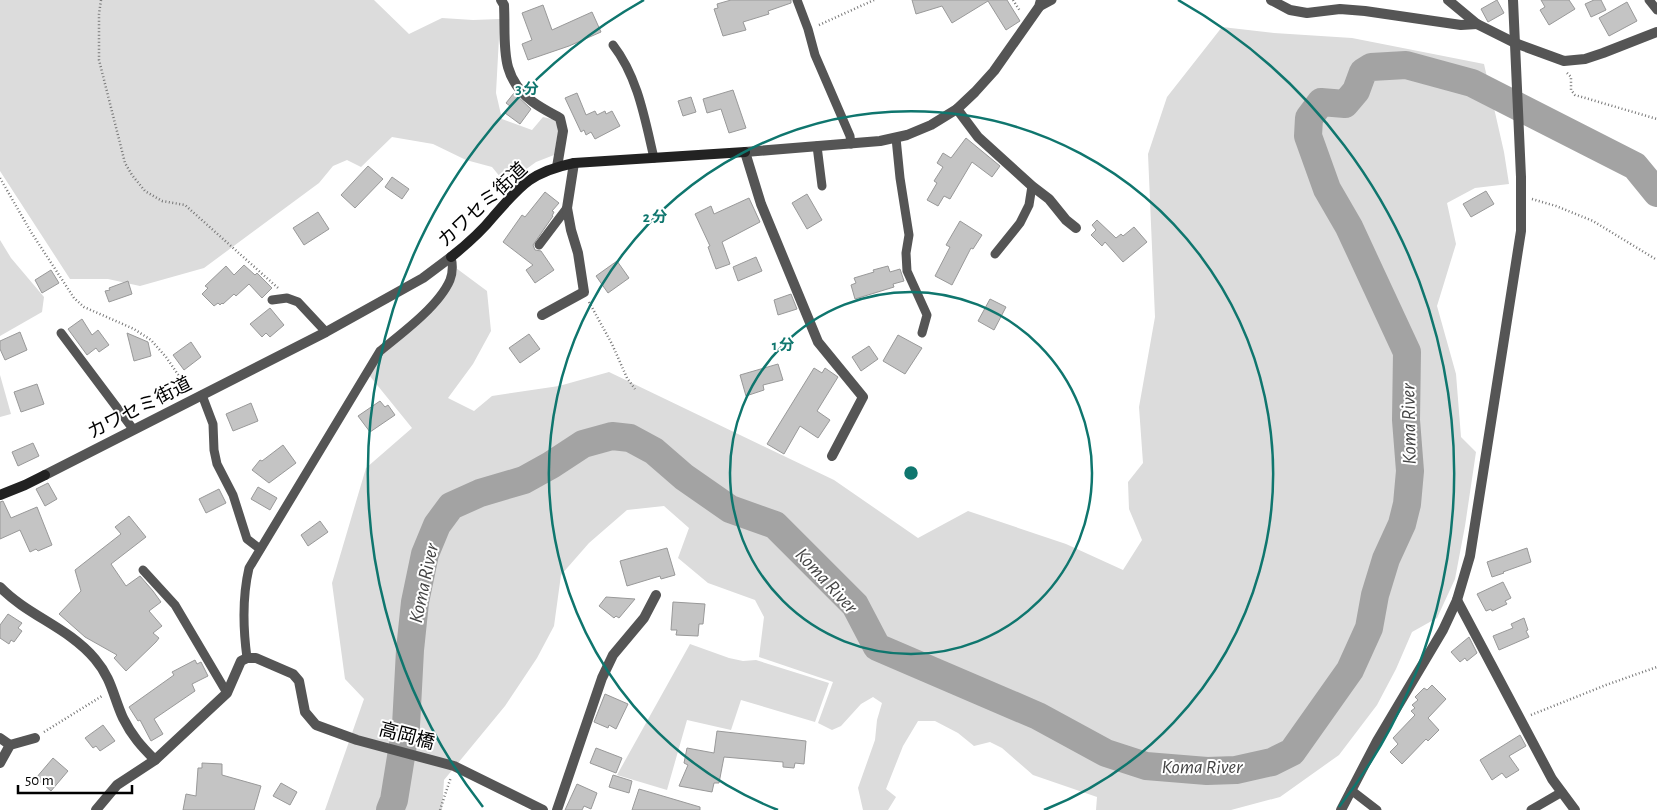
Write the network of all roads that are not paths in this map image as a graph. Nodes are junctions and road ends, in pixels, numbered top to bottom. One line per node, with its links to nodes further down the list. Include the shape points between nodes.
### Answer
1 (501, 0): 21 (street, via 504,5 508,72 533,103 560,118 563,131)
2 (797, 0): 16 (lane, via 815,56)
3 (1052, 0): 8 (lane)
4 (1271, 0): 10 (street, via 1290,10 1307,13 1340,9 1461,26)
5 (1448, 0): 10 (street)
6 (1513, 0): 12 (street)
7 (1649, 0): 9 (lane)
8 (1040, 3): 14 (street, カワセミ街道, via 994,72)
9 (1657, 10)
10 (1477, 24): 12 (street)
11 (1657, 32): 12 (street, via 1603,54 1564,61)
12 (1515, 43): 42 (street, via 1520,231 1470,556)
13 (613, 45): 19 (lane, via 623,58 636,88)
14 (957, 108): 15 (street, カワセミ街道, via 931,125); 23 (street, via 978,137)
15 (896, 138): 16 (street, カワセミ街道); 33 (lane, via 908,235 907,271 927,315)
16 (851, 144): 17 (street, カワセミ街道)
17 (817, 146): 18 (street, カワセミ街道); 22 (lane)
18 (745, 152): 19 (street, カワセミ街道); 36 (street, via 762,204 818,342 863,397)
19 (654, 158): 20 (street, カワセミ街道)
20 (574, 163): 21 (street, カワセミ街道); 24 (street)
21 (557, 166): 28 (street, カワセミ街道, via 526,182)
22 (822, 186)
23 (1032, 186): 25 (street); 27 (lane, via 1029,205 1020,223)
24 (567, 208): 26 (lane); 30 (street, via 584,292)
25 (1076, 228)
26 (539, 245)
27 (995, 254)
28 (452, 257): 31 (street, カワセミ街道, via 423,278); 38 (lane, via 454,267 450,280 438,300 380,351)
29 (272, 300): 31 (lane, via 287,298 298,302)
30 (542, 315)
31 (326, 332): 34 (street, カワセミ街道)
32 (61, 333): 35 (lane)
33 (922, 333)
34 (198, 397): 35 (street, カワセミ街道); 38 (lane, via 213,424 217,464 232,495 246,539)
35 (133, 429): 37 (street, カワセミ街道)
36 (832, 456)
37 (0, 495)
38 (260, 549): 43 (lane, via 249,568 244,590)
39 (143, 570): 44 (lane, via 175,605)
40 (0, 587): 48 (street, via 10,598 72,637 95,658 114,689 122,716 136,742)
41 (656, 595): 54 (street, via 644,618 613,656 602,678)
42 (1456, 600): 50 (street, via 1443,630); 51 (street)
43 (247, 658): 44 (street, via 242,661); 52 (street, 高岡橋, via 256,658 293,674 299,681 305,712 316,725 357,740 452,765)
44 (227, 693): 48 (street)
45 (0, 738): 47 (street)
46 (35, 738): 47 (street)
47 (10, 745): 49 (street)
48 (155, 760): 53 (street, via 118,784)
49 (0, 763)
50 (1351, 790): 55 (street); 56 (lane)
51 (1562, 792): 57 (lane); 58 (street)
52 (538, 809)
53 (96, 810)
54 (557, 810)
55 (1341, 810)
56 (1377, 810)
57 (1531, 810)
58 (1575, 810)

